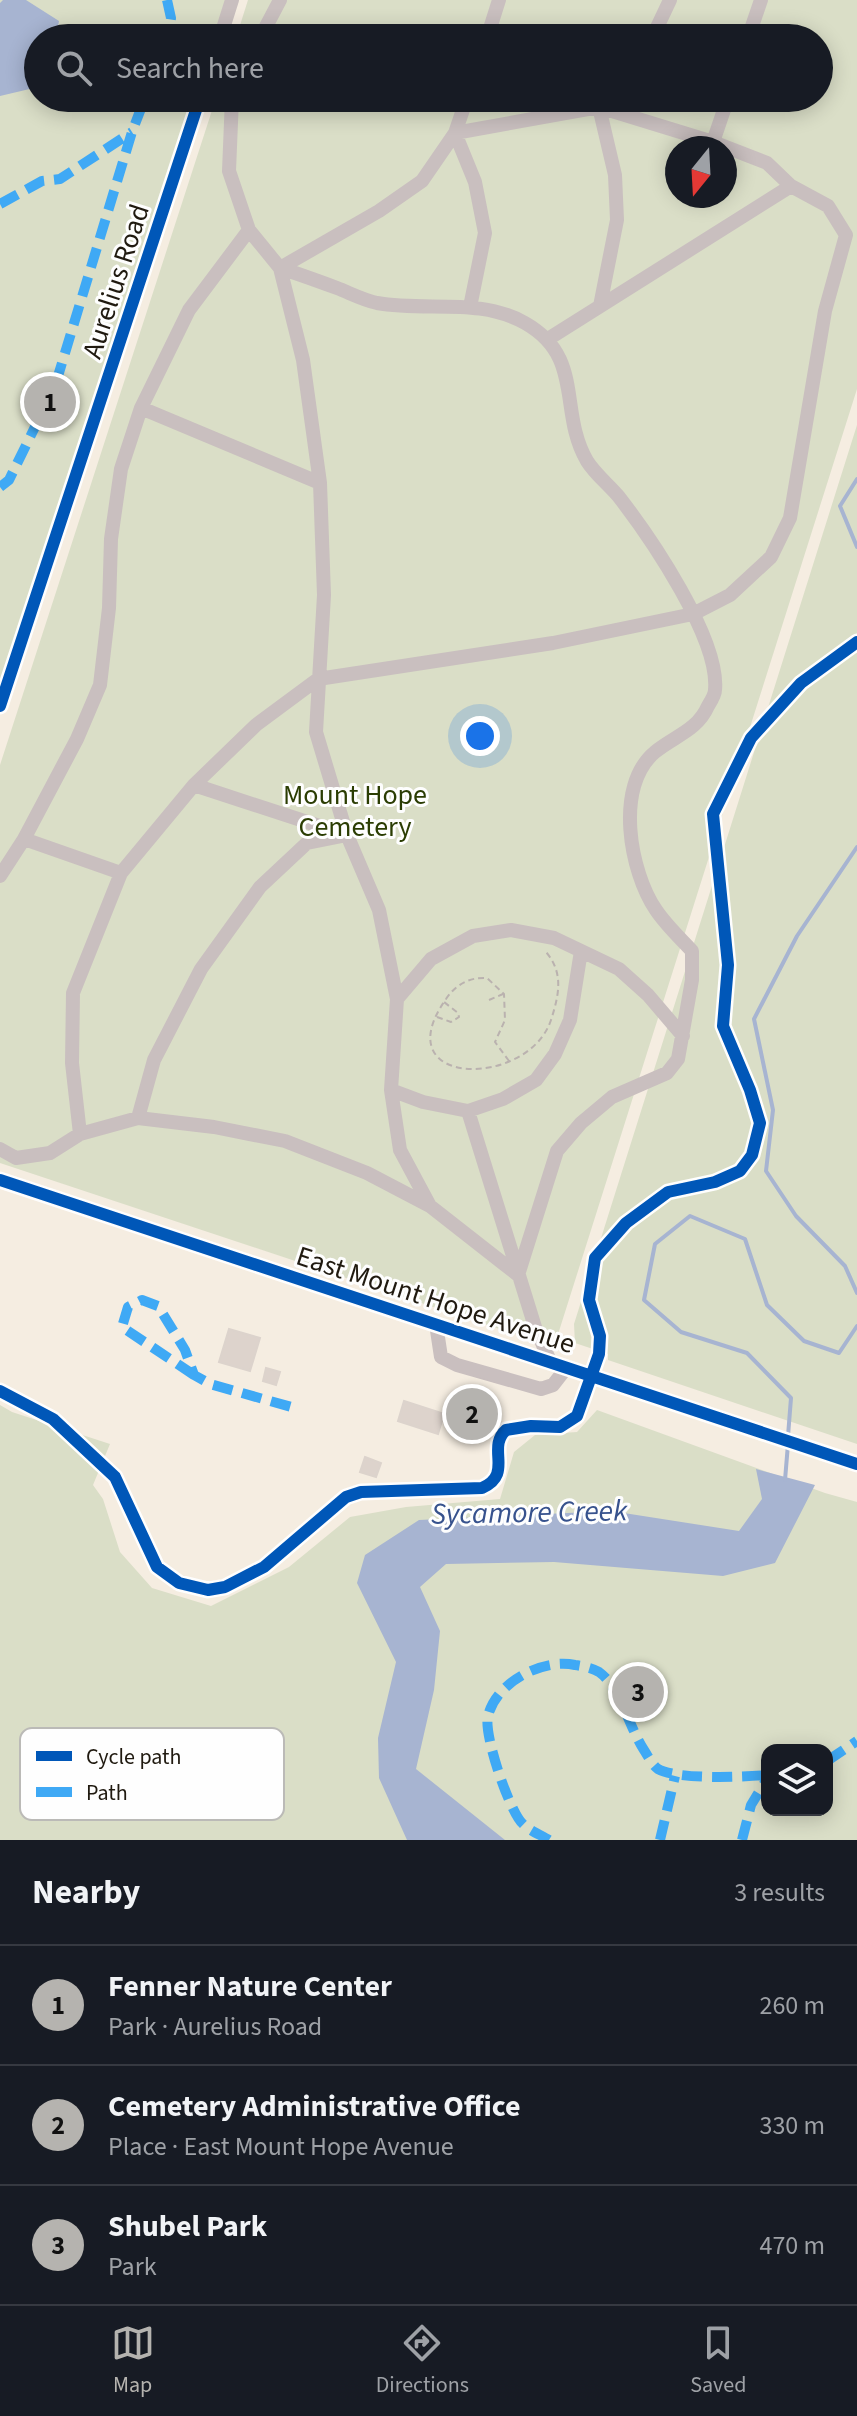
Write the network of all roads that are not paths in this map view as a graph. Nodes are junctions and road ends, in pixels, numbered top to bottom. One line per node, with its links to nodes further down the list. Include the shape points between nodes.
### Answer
1 (232, 0): 6 (street)
2 (280, 0): 7 (street)
3 (499, 0): 8 (street)
4 (670, 0): 9 (street)
5 (761, 0): 10 (street)
6 (224, 24)
7 (267, 24)
8 (491, 24)
9 (659, 24)
10 (753, 24)
11 (195, 112): 32 (street, Aurelius Road)
12 (231, 112): 23 (street, via 229,171)
13 (462, 112): 18 (street)
14 (559, 112): 18 (street)
15 (605, 112): 25 (street, via 617,220)
16 (629, 112): 19 (street)
17 (723, 112): 20 (street)
18 (455, 133): 24 (street, via 422,181); 26 (street, via 475,182 485,233)
19 (696, 136)
20 (715, 136)
21 (737, 151): 22 (street, via 767,163)
22 (791, 186): 25 (street); 30 (street, via 828,206 846,235 825,311 790,518 771,557 730,595)
23 (249, 230): 24 (street); 28 (street, via 189,310)
24 (280, 268): 26 (street, via 374,302); 29 (street, via 303,360)
25 (600, 306): 27 (street)
26 (470, 307): 27 (street, via 499,311)
27 (548, 339): 30 (street, via 568,377 577,440 588,463 649,539)
28 (141, 408): 29 (street); 35 (street, via 121,469 100,685)
29 (320, 483): 31 (street, via 324,595)
30 (693, 614): 31 (street, via 553,643); 40 (street, via 711,654 715,691 702,720 653,753 634,781 630,816 631,847 654,908 692,951)
31 (318, 679): 33 (street, via 256,725); 34 (street, via 316,732)
32 (0, 706)
33 (194, 785): 34 (street); 36 (street)
34 (347, 835): 39 (street, via 379,910); 43 (street, via 307,843 260,887 201,969 154,1060)
35 (24, 839): 36 (street); 37 (street)
36 (121, 873): 44 (street, via 73,993 72,1063)
37 (0, 876)
38 (581, 951): 39 (street, via 554,938 511,930 473,936 431,959); 40 (street, via 619,969); 42 (street, via 570,1020 555,1054 536,1080)
39 (397, 999): 41 (street)
40 (683, 1036): 48 (street, via 678,1059 667,1073 612,1097 557,1151)
41 (391, 1090): 42 (street); 47 (street, via 400,1150)
42 (468, 1111): 48 (street)
43 (138, 1118): 44 (street); 47 (street, via 285,1141 367,1173)
44 (80, 1134): 45 (street, via 50,1153 16,1158)
45 (0, 1149)
46 (0, 1180): 49 (street, East Mount Hope Avenue)
47 (430, 1206): 48 (street)
48 (518, 1275): 50 (street)
49 (436, 1324): 50 (street, East Mount Hope Avenue); 51 (street, via 441,1357 457,1365 541,1389 553,1385)
50 (550, 1361): 51 (street, East Mount Hope Avenue)
51 (567, 1367): 52 (street, East Mount Hope Avenue)
52 (857, 1464)

